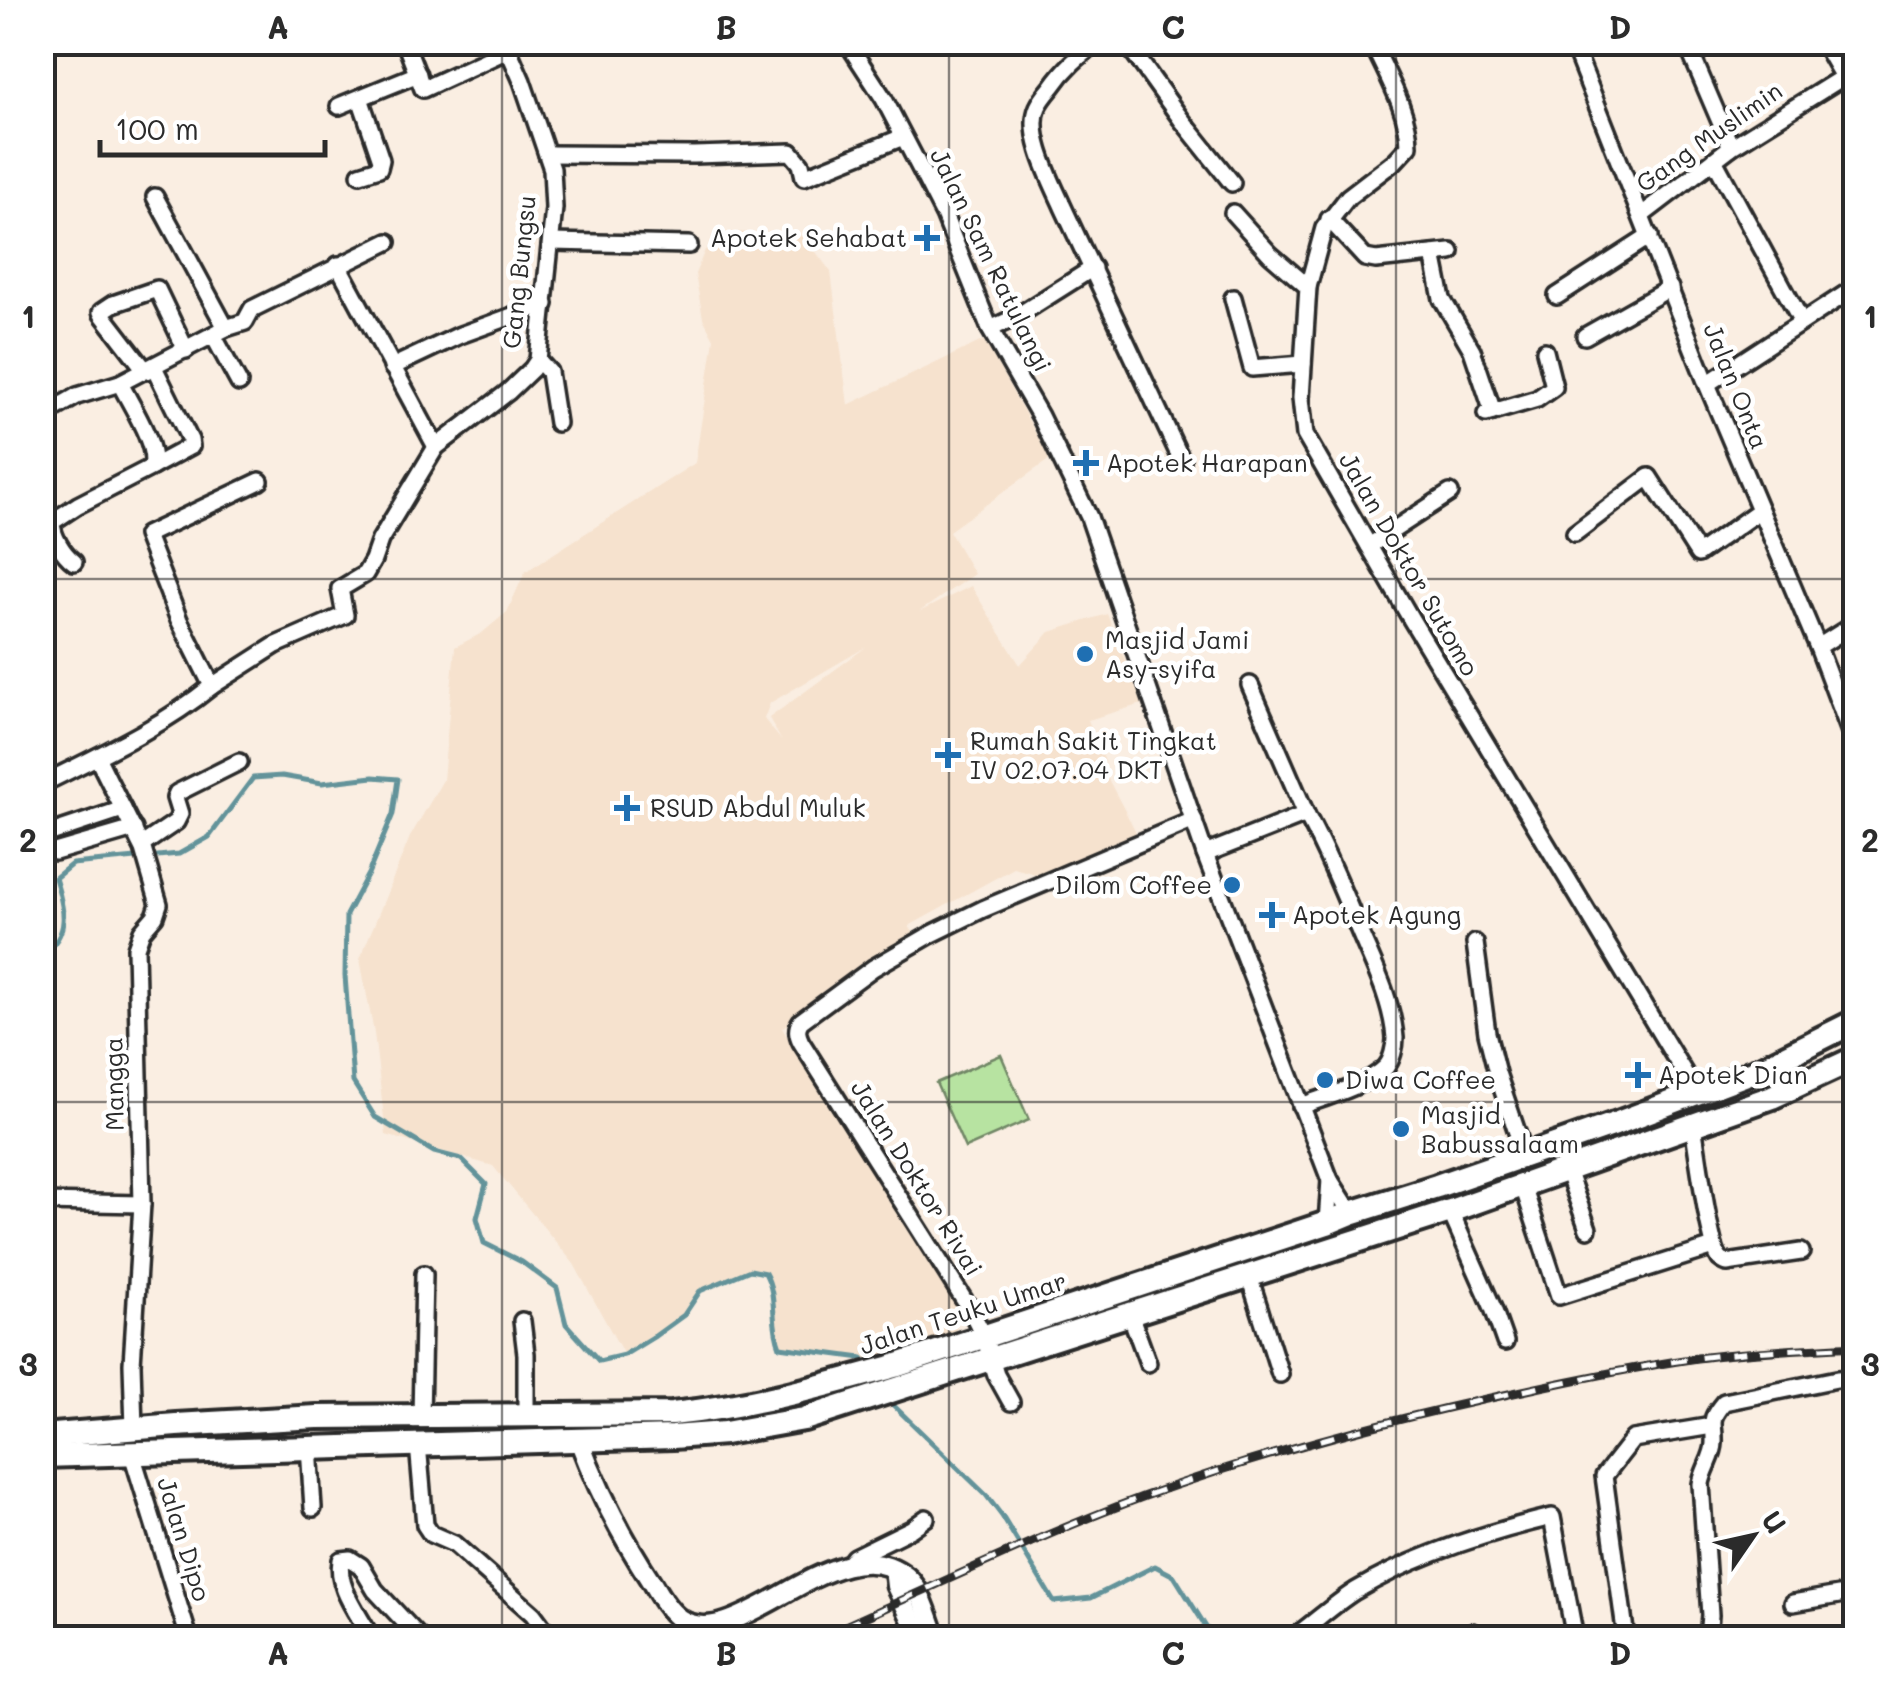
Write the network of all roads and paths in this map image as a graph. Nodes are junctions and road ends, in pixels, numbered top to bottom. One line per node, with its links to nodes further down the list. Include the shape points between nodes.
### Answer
1 (871, 42): 9 (street)
2 (1098, 42): 32 (street, via 1072,60 1036,118 1046,168)
3 (1126, 42): 20 (street)
4 (1372, 42): 24 (street, Jalan Doktor Sutomo, via 1409,146)
5 (1572, 42): 23 (street, Jalan Onta)
6 (1686, 42): 16 (street)
7 (1823, 42): 11 (street)
8 (507, 46): 12 (street, via 423,89); 17 (street, Gang Bungsu)
9 (852, 49): 15 (street, Jalan Sam Ratulangi)
10 (408, 50): 12 (street)
11 (1849, 73): 16 (street, Gang Muslimin)
12 (418, 74): 13 (street)
13 (360, 98): 14 (street); 19 (street, via 381,160 379,168)
14 (339, 106)
15 (903, 138): 17 (street, via 804,177 791,152); 40 (street, Jalan Sam Ratulangi, via 944,215)
16 (1731, 147): 18 (street, Gang Muslimin)
17 (547, 154): 27 (street, Gang Bungsu)
18 (1714, 160): 23 (street, Gang Muslimin); 39 (street)
19 (360, 174)
20 (1232, 183)
21 (155, 197): 41 (street)
22 (1233, 214): 33 (street)
23 (1642, 215): 25 (street, Jalan Onta)
24 (1329, 219): 30 (street, via 1365,258); 33 (street, Jalan Doktor Sutomo)
25 (1650, 236): 35 (street, Jalan Onta); 36 (street)
26 (388, 242): 31 (street)
27 (551, 242): 28 (street); 38 (street, Gang Bungsu)
28 (689, 245)
29 (1451, 252): 30 (street)
30 (1433, 254): 44 (street, via 1442,298 1472,350 1489,413 1554,387)
31 (338, 265): 41 (street); 47 (street)
32 (1093, 268): 40 (street); 55 (street)
33 (1308, 286): 46 (street, Jalan Doktor Sutomo)
34 (1856, 287): 39 (street)
35 (1670, 288): 42 (street); 51 (street, Jalan Onta)
36 (1556, 296)
37 (1234, 298): 46 (street, via 1252,368)
38 (545, 304): 45 (street, Gang Bungsu); 47 (street)
39 (1802, 322): 51 (street)
40 (990, 329): 74 (street, Jalan Sam Ratulangi, via 1088,517)
41 (220, 332): 43 (street); 50 (street)
42 (1585, 336)
43 (186, 350): 48 (street); 48 (street, via 157,289 101,312)
44 (1545, 351)
45 (538, 360): 53 (street, via 549,372); 54 (street, Gang Bungsu)
46 (1303, 364): 61 (street, Jalan Doktor Sutomo, via 1305,435)
47 (392, 367): 54 (street)
48 (150, 369): 49 (street); 56 (street, via 191,446)
49 (120, 383): 52 (street); 56 (street, via 151,446)
50 (239, 384)
51 (1707, 384): 59 (street, Jalan Onta)
52 (42, 416)
53 (556, 423)
54 (436, 447): 66 (street, Gang Bungsu, via 365,574 340,590 345,615 276,645)
55 (1182, 461)
56 (152, 466): 62 (street, via 52,522)
57 (260, 482): 66 (street, via 146,535)
58 (1450, 493): 61 (street)
59 (1760, 510): 60 (street, via 1698,554 1648,477); 64 (street, Jalan Onta)
60 (1575, 532)
61 (1369, 546): 82 (street, Jalan Doktor Sutomo)
62 (74, 562)
63 (1856, 623): 64 (street)
64 (1818, 647): 67 (street, Jalan Onta)
65 (1250, 685): 73 (street)
66 (212, 686): 68 (street)
67 (1856, 748)
68 (97, 757): 71 (street); 72 (street, Mangga)
69 (42, 762): 71 (street)
70 (239, 762): 76 (street, via 177,793 176,822)
71 (46, 782)
72 (123, 808): 75 (street); 76 (street, Mangga)
73 (1306, 814): 78 (street); 83 (street, via 1385,990 1396,1042 1386,1067)
74 (1194, 820): 78 (street, Jalan Sam Ratulangi); 104 (street, Jalan Doktor Rivai, via 930,934 798,1026 801,1042)
75 (42, 836)
76 (140, 841): 77 (street); 90 (street, Mangga, via 159,904 136,948)
77 (54, 852)
78 (1205, 854): 83 (street, Jalan Sam Ratulangi)
79 (1474, 943): 85 (street, via 1486,1032)
80 (1856, 1021): 82 (highway, Jalan Teuku Umar)
81 (1854, 1064): 84 (highway, Jalan Teuku Umar)
82 (1696, 1094): 85 (highway, Jalan Teuku Umar)
83 (1301, 1106): 87 (street, Jalan Sam Ratulangi)
84 (1693, 1125): 86 (highway, Jalan Teuku Umar); 96 (street)
85 (1525, 1156): 92 (highway, Jalan Teuku Umar)
86 (1567, 1170): 88 (highway, Jalan Teuku Umar); 94 (street)
87 (1330, 1180): 92 (street, Jalan Sam Ratulangi); 93 (street, Jalan Sam Ratulangi)
88 (1523, 1186): 91 (highway, Jalan Teuku Umar); 96 (street, via 1559,1296)
89 (42, 1202): 90 (street)
90 (142, 1204): 114 (street, Mangga)
91 (1450, 1211): 99 (highway, Jalan Teuku Umar); 105 (street)
92 (1351, 1212): 93 (highway, Jalan Teuku Umar)
93 (1327, 1223): 95 (highway, Jalan Teuku Umar)
94 (1588, 1229)
95 (1301, 1230): 98 (highway, Jalan Teuku Umar); 99 (highway)
96 (1714, 1247): 97 (street, via 1727,1263)
97 (1801, 1252)
98 (1222, 1256): 101 (highway); 104 (highway, Jalan Teuku Umar)
99 (1310, 1257): 101 (highway, Jalan Teuku Umar)
100 (424, 1274): 112 (street)
101 (1240, 1279): 102 (highway, Jalan Teuku Umar); 108 (street)
102 (1130, 1314): 106 (highway, Jalan Teuku Umar); 107 (street)
103 (522, 1321): 111 (street)
104 (984, 1336): 106 (street, Jalan Doktor Rivai); 111 (highway, Jalan Teuku Umar, via 724,1409)
105 (1505, 1342)
106 (991, 1360): 110 (street, Jalan Doktor Rivai); 116 (highway, Jalan Teuku Umar, via 804,1419 673,1438)
107 (1148, 1363)
108 (1280, 1374)
109 (1856, 1378): 113 (street, via 1724,1402)
110 (1011, 1402)
111 (526, 1416): 112 (highway, Jalan Teuku Umar)
112 (421, 1417): 114 (highway, Jalan Teuku Umar)
113 (1712, 1426): 135 (street, via 1633,1439 1604,1476); 136 (street, via 1715,1444 1701,1484)
114 (134, 1430): 115 (highway, Jalan Teuku Umar)
115 (42, 1436)
116 (579, 1440): 117 (highway, Jalan Teuku Umar); 123 (main road, via 627,1544 680,1619 720,1624)
117 (418, 1444): 118 (highway, Jalan Teuku Umar); 130 (street, via 431,1534 454,1544)
118 (309, 1447): 119 (highway, Jalan Teuku Umar); 121 (street)
119 (132, 1454): 120 (highway, Jalan Teuku Umar); 127 (street, Jalan Dipo)
120 (42, 1456)
121 (314, 1508)
122 (926, 1518): 123 (street)
123 (848, 1564): 124 (main road)
124 (894, 1569): 131 (main road); 132 (main road, via 916,1589)
125 (1856, 1592): 126 (street)
126 (1793, 1604)
127 (189, 1638)
128 (371, 1638): 129 (street, via 344,1590 341,1560 361,1566)
129 (420, 1638)
130 (552, 1638)
131 (920, 1638)
132 (936, 1638)
133 (1292, 1638): 134 (street, via 1390,1572 1485,1533 1552,1517)
134 (1575, 1638)
135 (1626, 1638)
136 (1708, 1638)

